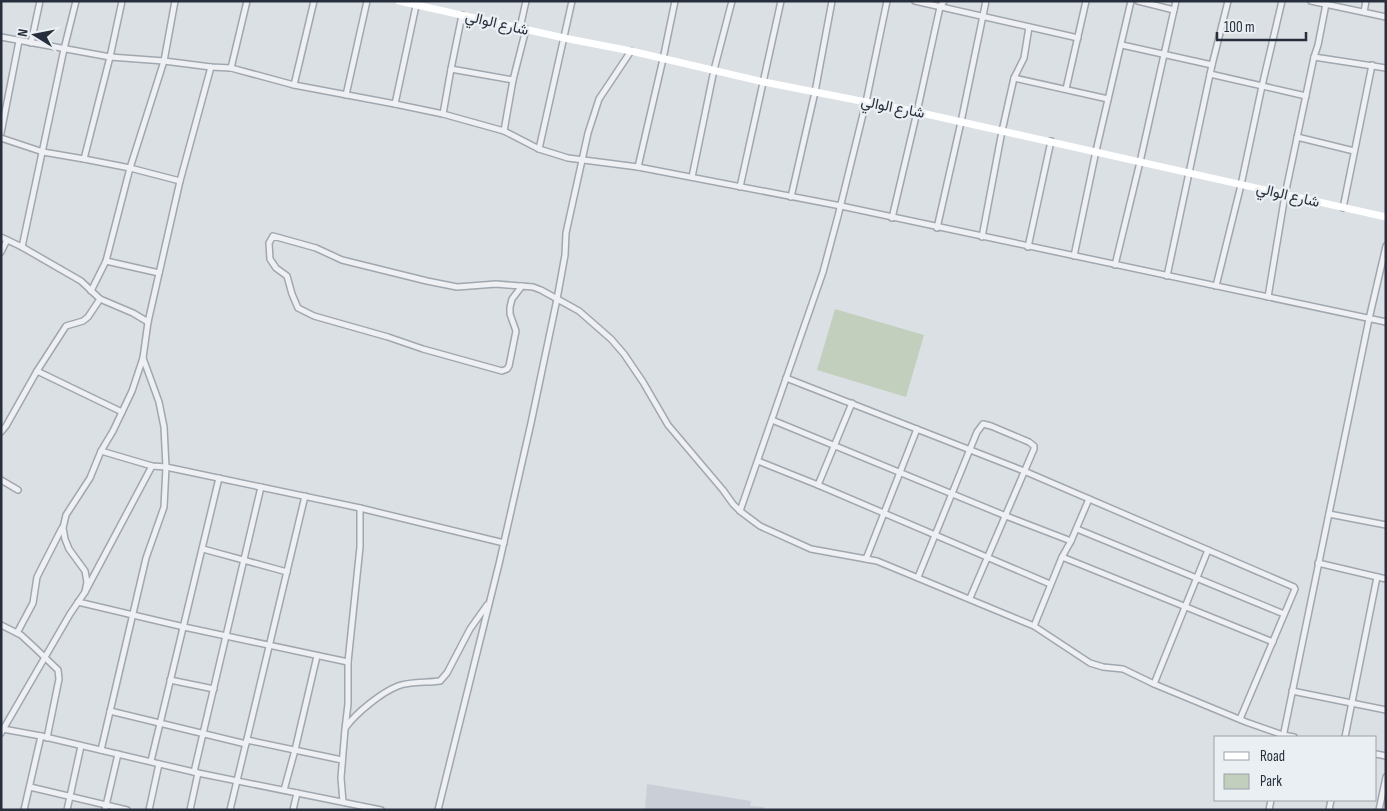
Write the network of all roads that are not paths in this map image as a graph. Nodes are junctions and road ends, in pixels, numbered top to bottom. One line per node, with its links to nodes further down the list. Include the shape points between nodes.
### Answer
1 (40, 1): 41 (street)
2 (76, 1): 43 (street)
3 (122, 1): 47 (street)
4 (176, 1): 49 (street)
5 (248, 1): 53 (street)
6 (314, 1): 61 (street)
7 (367, 1): 65 (street)
8 (399, 1): 27 (main road, شارع الوالي)
9 (526, 1): 36 (street)
10 (572, 1): 38 (street)
11 (675, 1): 48 (street)
12 (732, 1): 56 (street)
13 (781, 1): 60 (street)
14 (832, 1): 64 (street)
15 (886, 1): 68 (street)
16 (914, 1): 29 (street)
17 (944, 1): 29 (street)
18 (986, 1): 33 (street)
19 (1086, 1): 39 (street)
20 (1131, 1): 42 (street)
21 (1138, 1): 30 (street)
22 (1176, 1): 30 (street)
23 (1228, 1): 50 (street)
24 (1282, 1): 62 (street)
25 (1312, 1): 28 (street)
26 (1366, 1): 31 (street)
27 (417, 3): 32 (main road, شارع الوالي); 69 (street)
28 (1326, 4): 31 (street); 46 (street)
29 (940, 7): 33 (street); 70 (street)
30 (1174, 10): 45 (street)
31 (1364, 12): 34 (street)
32 (462, 15): 36 (main road, شارع الوالي); 54 (street)
33 (982, 17): 35 (street); 72 (street)
34 (1386, 17)
35 (1028, 27): 39 (street); 58 (street, via 1024,58)
36 (523, 29): 38 (main road, شارع الوالي); 59 (street)
37 (1, 37): 40 (street)
38 (564, 38): 44 (main road, شارع الوالي); 79 (street)
39 (1078, 38): 63 (street)
40 (19, 40): 41 (street); 75 (street)
41 (31, 43): 43 (street)
42 (1122, 45): 45 (street); 67 (street)
43 (64, 49): 47 (street); 82 (street)
44 (631, 51): 48 (main road, شارع الوالي); 84 (street, via 599,99)
45 (1164, 55): 50 (street); 85 (street)
46 (1314, 57): 51 (street); 66 (street)
47 (110, 58): 49 (street); 83 (street)
48 (663, 59): 56 (main road, شارع الوالي); 86 (street)
49 (164, 61): 52 (street); 87 (street)
50 (1212, 65): 57 (street)
51 (1372, 65): 55 (street); 81 (street)
52 (210, 67): 53 (street); 90 (street)
53 (231, 68): 61 (street)
54 (451, 68): 59 (street); 71 (street)
55 (1386, 68)
56 (714, 70): 60 (main road, شارع الوالي); 89 (street)
57 (1210, 74): 62 (street); 88 (street)
58 (1014, 78): 63 (street); 74 (street)
59 (513, 80): 73 (street)
60 (764, 82): 64 (main road, شارع الوالي); 92 (street)
61 (294, 85): 65 (street)
62 (1262, 86): 66 (street); 91 (street)
63 (1066, 89): 67 (street)
64 (815, 92): 68 (main road, شارع الوالي); 94 (street)
65 (346, 95): 69 (street)
66 (1306, 96): 76 (street)
67 (1108, 99): 80 (street)
68 (866, 102): 70 (main road, شارع الوالي); 95 (street)
69 (395, 104): 71 (street)
70 (917, 112): 72 (main road, شارع الوالي); 98 (street)
71 (443, 114): 73 (street)
72 (961, 122): 74 (main road, شارع الوالي); 99 (street)
73 (504, 131): 79 (street)
74 (1002, 131): 78 (main road, شارع الوالي); 100 (street)
75 (1, 133)
76 (1297, 137): 81 (street); 93 (street)
77 (1, 138): 82 (street)
78 (1050, 141): 80 (main road, شارع الوالي); 104 (street)
79 (539, 149): 84 (street)
80 (1096, 151): 85 (main road, شارع الوالي); 106 (street)
81 (1354, 151): 96 (street)
82 (43, 152): 83 (street); 103 (street)
83 (84, 159): 87 (street)
84 (583, 159): 86 (street); 116 (street, via 566,233)
85 (1140, 162): 88 (main road, شارع الوالي); 108 (street)
86 (638, 167): 89 (street)
87 (130, 168): 90 (street); 107 (street)
88 (1189, 172): 91 (main road, شارع الوالي); 110 (street)
89 (692, 177): 92 (street)
90 (180, 181): 109 (street)
91 (1241, 184): 93 (main road, شارع الوالي); 112 (street)
92 (740, 187): 94 (street)
93 (1285, 195): 96 (main road, شارع الوالي); 114 (street)
94 (791, 197): 95 (street)
95 (841, 206): 98 (street); 122 (street, via 823,272)
96 (1343, 208): 97 (main road, شارع الوالي)
97 (1386, 217)
98 (892, 218): 99 (street)
99 (937, 228): 100 (street)
100 (982, 237): 104 (street)
101 (4, 239): 103 (street); 105 (street)
102 (1386, 246): 117 (street)
103 (22, 247): 113 (street, via 81,281)
104 (1028, 247): 106 (street)
105 (1, 252)
106 (1074, 256): 108 (street)
107 (106, 261): 109 (street); 113 (street)
108 (1115, 265): 110 (street)
109 (159, 273): 118 (street)
110 (1167, 276): 112 (street)
111 (522, 286): 111 (street, via 510,307 516,331 509,366 502,371 303,311 294,300 287,276 270,259 269,243 273,236 282,238 342,260 427,282 457,287); 116 (street, via 533,287)
112 (1216, 286): 114 (street)
113 (91, 291): 115 (street)
114 (1268, 297): 117 (street)
115 (100, 299): 118 (street); 121 (street, via 83,321 66,326)
116 (557, 299): 145 (street, via 579,311 618,346 668,425); 154 (street)
117 (1369, 319): 119 (street); 147 (street)
118 (148, 322): 120 (street)
119 (1386, 322)
120 (143, 358): 124 (street); 133 (street, via 159,402)
121 (37, 371): 124 (street); 127 (street)
122 (786, 378): 123 (street); 125 (street)
123 (852, 403): 126 (street); 128 (street)
124 (122, 412): 130 (street)
125 (772, 420): 128 (street); 131 (street)
126 (917, 429): 129 (street); 135 (street)
127 (1, 432)
128 (835, 445): 135 (street); 138 (street)
129 (970, 450): 134 (street); 134 (street, via 980,427 986,424 1034,446); 141 (street)
130 (101, 451): 132 (street); 150 (street, via 90,478 66,515)
131 (758, 461): 138 (street); 145 (street)
132 (152, 466): 133 (street); 168 (street)
133 (166, 467): 136 (street); 174 (street, via 164,507 146,558)
134 (1024, 471): 143 (street); 148 (street)
135 (900, 472): 141 (street); 146 (street)
136 (219, 478): 139 (street); 155 (street)
137 (1, 480): 140 (street)
138 (818, 485): 146 (street)
139 (261, 487): 142 (street); 160 (street)
140 (18, 490)
141 (952, 494): 148 (street); 152 (street)
142 (305, 496): 144 (street); 162 (street)
143 (1089, 499): 151 (street); 156 (street)
144 (360, 508): 154 (street); 184 (street, via 360,547)
145 (740, 511): 159 (street, via 760,526 811,549)
146 (884, 512): 152 (street); 159 (street)
147 (1329, 514): 149 (street); 161 (street)
148 (1006, 516): 153 (street); 157 (street)
149 (1386, 525)
150 (63, 528): 168 (street, via 69,549 86,571); 178 (street, via 37,577 32,603)
151 (1077, 529): 153 (street); 165 (street)
152 (935, 534): 157 (street); 163 (street)
153 (1071, 541): 158 (street)
154 (504, 544): 171 (street)
155 (203, 549): 160 (street); 177 (street)
156 (1208, 550): 165 (street); 173 (street, via 1294,587)
157 (988, 556): 167 (street); 169 (street)
158 (1062, 557): 167 (street); 172 (street)
159 (866, 558): 163 (street)
160 (245, 560): 162 (street); 179 (street)
161 (1318, 563): 164 (street); 188 (street)
162 (287, 572): 181 (street)
163 (918, 577): 169 (street)
164 (1377, 577): 166 (street); 189 (street)
165 (1196, 578): 172 (street); 173 (street)
166 (1386, 579)
167 (1050, 584): 176 (street)
168 (85, 592): 170 (street)
169 (970, 598): 176 (street)
170 (78, 602): 174 (street); 183 (street)
171 (489, 603): 194 (street, via 470,629 448,673 440,681 398,686 358,712); 225 (street)
172 (1185, 606): 180 (street); 186 (street)
173 (1284, 614): 180 (street)
174 (133, 615): 177 (street); 191 (street)
175 (1, 625): 178 (street)
176 (1034, 626): 186 (street, via 1090,663 1123,669)
177 (184, 627): 179 (street); 185 (street)
178 (17, 633): 183 (street)
179 (227, 637): 181 (street); 187 (street)
180 (1273, 642): 192 (street)
181 (270, 646): 182 (street); 200 (street)
182 (317, 656): 184 (street); 203 (street)
183 (46, 658): 195 (street); 199 (street, via 59,674)
184 (348, 662): 194 (street)
185 (170, 680): 187 (street); 193 (street)
186 (1154, 684): 192 (street)
187 (214, 690): 196 (street)
188 (1292, 691): 189 (street); 197 (street)
189 (1352, 703): 190 (street); 198 (street)
190 (1386, 710)
191 (110, 711): 193 (street); 202 (street)
192 (1240, 719): 197 (street)
193 (160, 722): 196 (street); 206 (street)
194 (345, 729): 205 (street)
195 (2, 731): 199 (street)
196 (203, 734): 200 (street); 208 (street)
197 (1283, 736)
198 (1345, 736)
199 (44, 737): 201 (street); 211 (street)
200 (247, 742): 203 (street); 210 (street)
201 (81, 746): 202 (street); 214 (street)
202 (101, 750): 204 (street)
203 (295, 750): 205 (street); 212 (street)
204 (118, 754): 206 (street); 216 (street)
205 (342, 760): 215 (street)
206 (151, 761): 207 (street)
207 (159, 764): 208 (street); 220 (street)
208 (196, 773): 210 (street); 221 (street)
209 (1386, 777): 226 (street)
210 (237, 781): 212 (street); 222 (street)
211 (30, 787): 214 (street); 217 (street)
212 (284, 790): 213 (street)
213 (297, 793): 215 (street); 223 (street)
214 (70, 796): 216 (street); 218 (street)
215 (343, 802): 224 (street)
216 (106, 807): 219 (street)
217 (24, 810)
218 (67, 810)
219 (127, 810)
220 (149, 810)
221 (190, 810)
222 (230, 810)
223 (293, 810)
224 (380, 810)
225 (438, 810)
226 (1379, 810)

